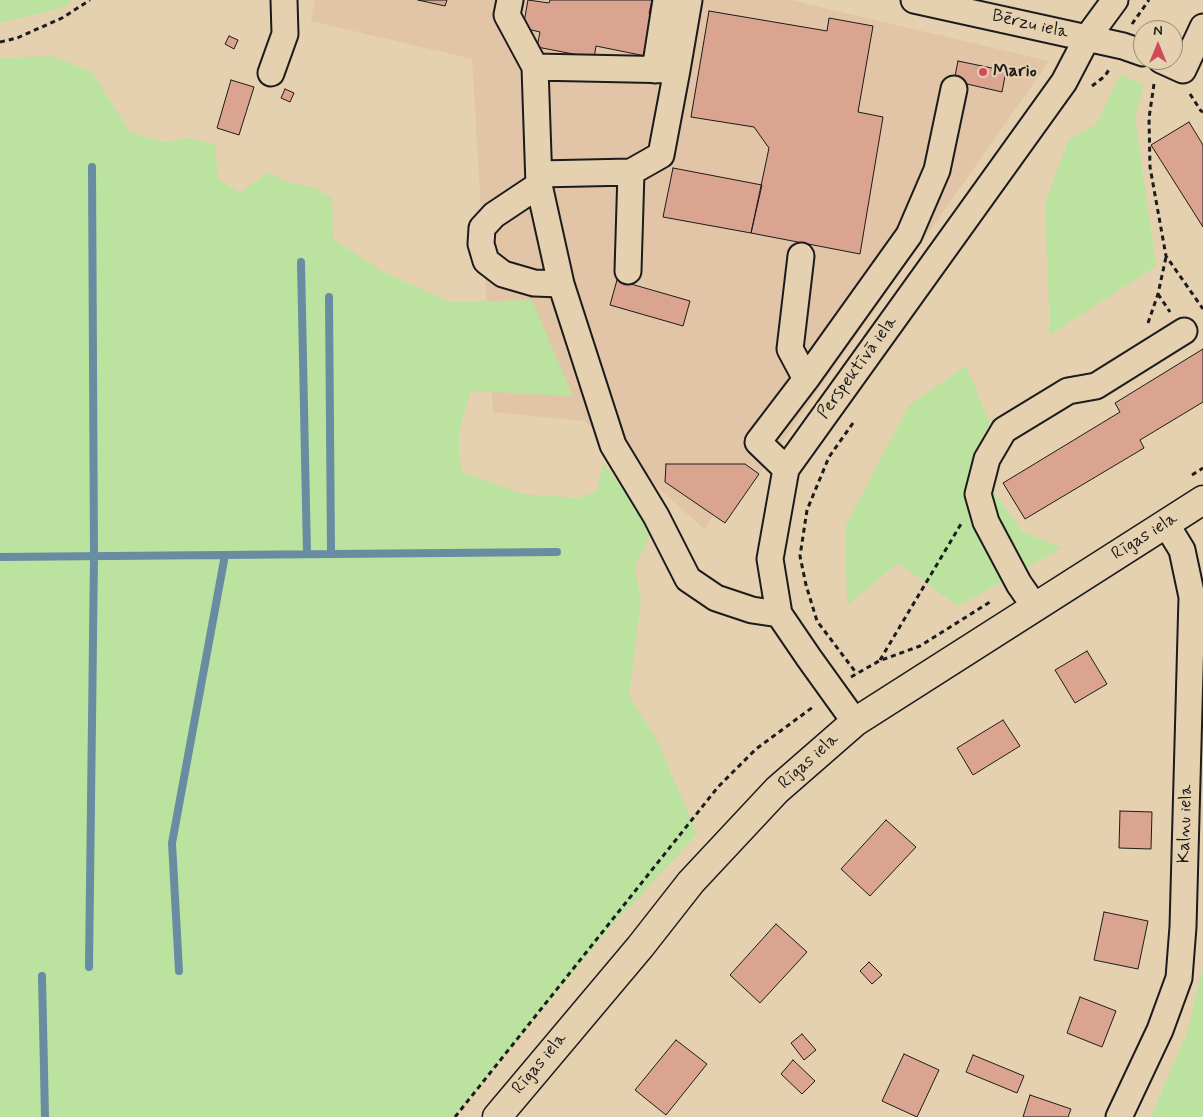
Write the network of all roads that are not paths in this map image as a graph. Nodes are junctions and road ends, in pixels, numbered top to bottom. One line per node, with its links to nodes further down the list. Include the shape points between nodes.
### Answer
1 (284, 0): 14 (street, via 285,34)
2 (510, 0): 11 (street, via 507,15)
3 (666, 0): 12 (street)
4 (689, 0): 12 (street)
5 (914, 0): 7 (street, Bērzu iela)
6 (1115, 0): 9 (street, Perspektīvā iela)
7 (954, 4): 9 (street, Bērzu iela)
8 (1203, 28): 13 (street, via 1183,70)
9 (1087, 38): 10 (street, Bērzu iela); 23 (street, Perspektīvā iela, via 1064,82)
10 (1133, 50)
11 (535, 67): 12 (street); 17 (street)
12 (666, 70): 16 (street, via 661,155)
13 (1158, 71)
14 (271, 73)
15 (954, 90): 22 (street, via 937,170 909,235)
16 (631, 172): 17 (street); 19 (street)
17 (539, 180): 20 (street); 20 (street, via 482,228 481,244 486,261 503,274 534,283)
18 (801, 256): 22 (street, via 790,349)
19 (628, 270)
20 (561, 284): 27 (street, via 614,446 656,516 688,579 716,598 752,610)
21 (1184, 331): 26 (street, via 1096,386 1068,391 1004,430 988,459 978,494 986,522)
22 (806, 379): 23 (street, via 758,442)
23 (786, 469): 27 (street, Perspektīvā iela, via 770,559)
24 (1203, 500): 25 (main road, Rīgas iela)
25 (1166, 524): 26 (main road, Rīgas iela); 30 (street, Kalnu iela, via 1182,550 1192,597 1179,978 1160,1030)
26 (1035, 607): 28 (main road, Rīgas iela)
27 (779, 614): 28 (street, Perspektīvā iela)
28 (855, 722): 29 (main road, Rīgas iela, via 777,790 691,882)
29 (497, 1117)
30 (1119, 1117)

